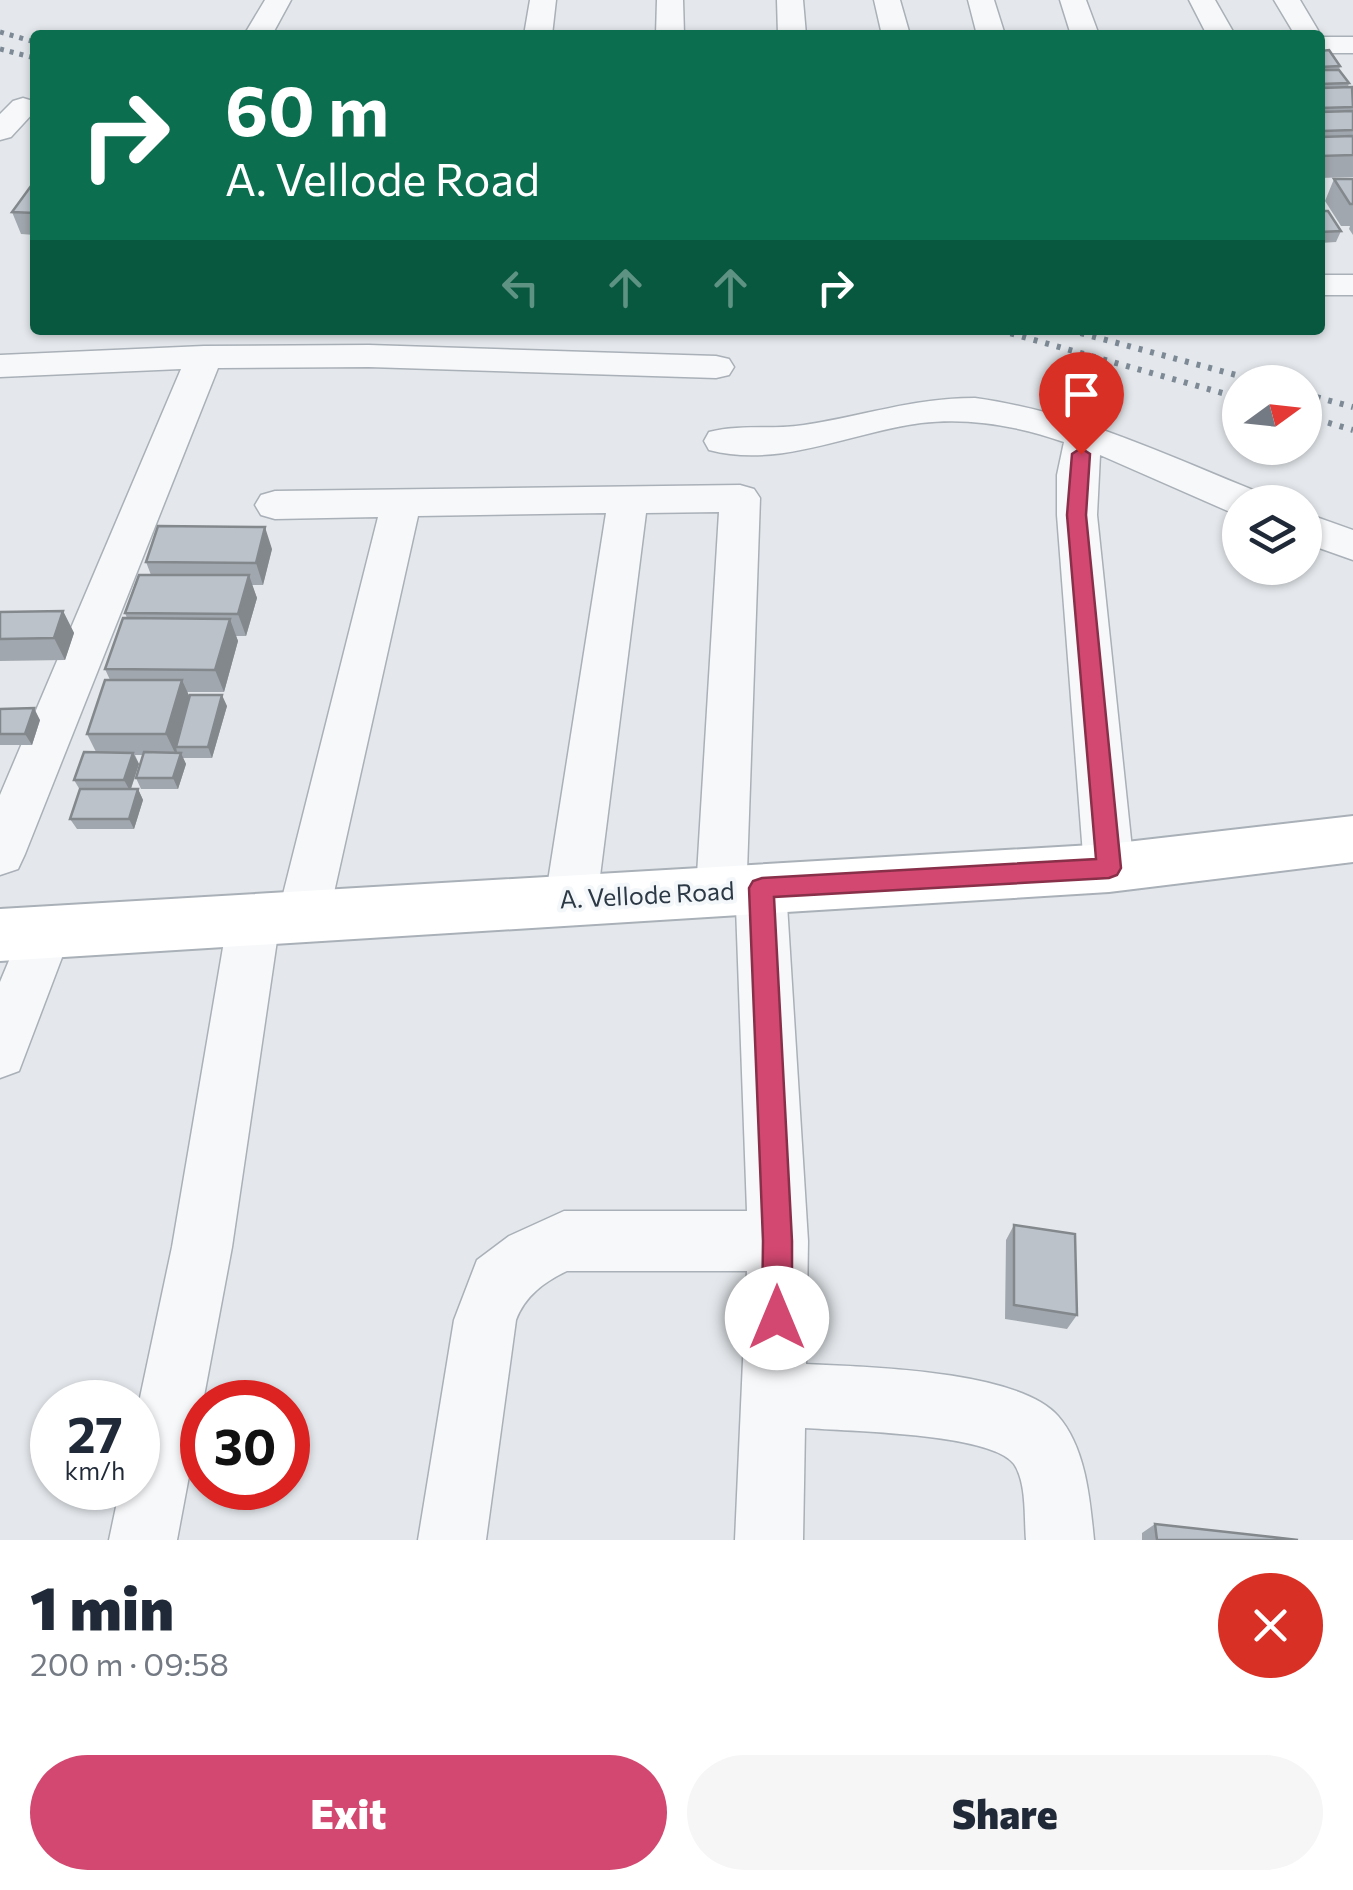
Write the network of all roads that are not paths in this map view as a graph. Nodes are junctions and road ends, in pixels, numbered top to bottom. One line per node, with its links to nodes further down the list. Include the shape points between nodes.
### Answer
1 (278, 0): 10 (street)
2 (542, 0): 11 (street)
3 (670, 0): 12 (street)
4 (790, 0): 13 (street)
5 (887, 0): 14 (street)
6 (980, 0): 15 (street)
7 (1073, 0): 16 (street)
8 (1202, 0): 17 (street)
9 (1286, 0): 18 (street)
10 (261, 30)
11 (539, 30)
12 (670, 30)
13 (792, 30)
14 (895, 30)
15 (989, 30)
16 (1083, 30)
17 (1218, 30)
18 (1307, 30)
19 (1353, 45): 20 (street)
20 (1325, 48)
21 (1325, 56): 22 (street)
22 (1340, 81)
23 (23, 107): 24 (street)
24 (0, 131)
25 (1325, 285): 26 (street)
26 (1353, 285)
27 (43, 335): 31 (street)
28 (427, 344): 29 (street); 30 (street)
29 (204, 357): 31 (street); 41 (street)
30 (716, 367)
31 (7, 373)
32 (1084, 434): 33 (street, via 963,410 896,416 806,437); 34 (street); 42 (street, via 1077,515)
33 (724, 441)
34 (1222, 493)
35 (628, 500): 36 (street); 43 (street, via 740,498); 44 (street)
36 (401, 504): 37 (street); 45 (street)
37 (275, 505)
38 (1322, 533): 39 (street)
39 (1353, 546)
40 (1353, 839): 42 (main road, A. Vellode Road)
41 (0, 854)
42 (1109, 868): 43 (main road, A. Vellode Road)
43 (742, 889): 44 (main road, A. Vellode Road); 48 (street)
44 (571, 900): 45 (main road, A. Vellode Road)
45 (278, 917): 46 (main road, A. Vellode Road); 50 (street)
46 (23, 933): 47 (street)
47 (0, 1052)
48 (778, 1241): 49 (street); 51 (street, via 564,1241 498,1282 485,1320)
49 (776, 1394): 52 (street); 53 (street, via 984,1412 1030,1432 1053,1475)
50 (143, 1540)
51 (452, 1540)
52 (769, 1540)
53 (1060, 1540)

